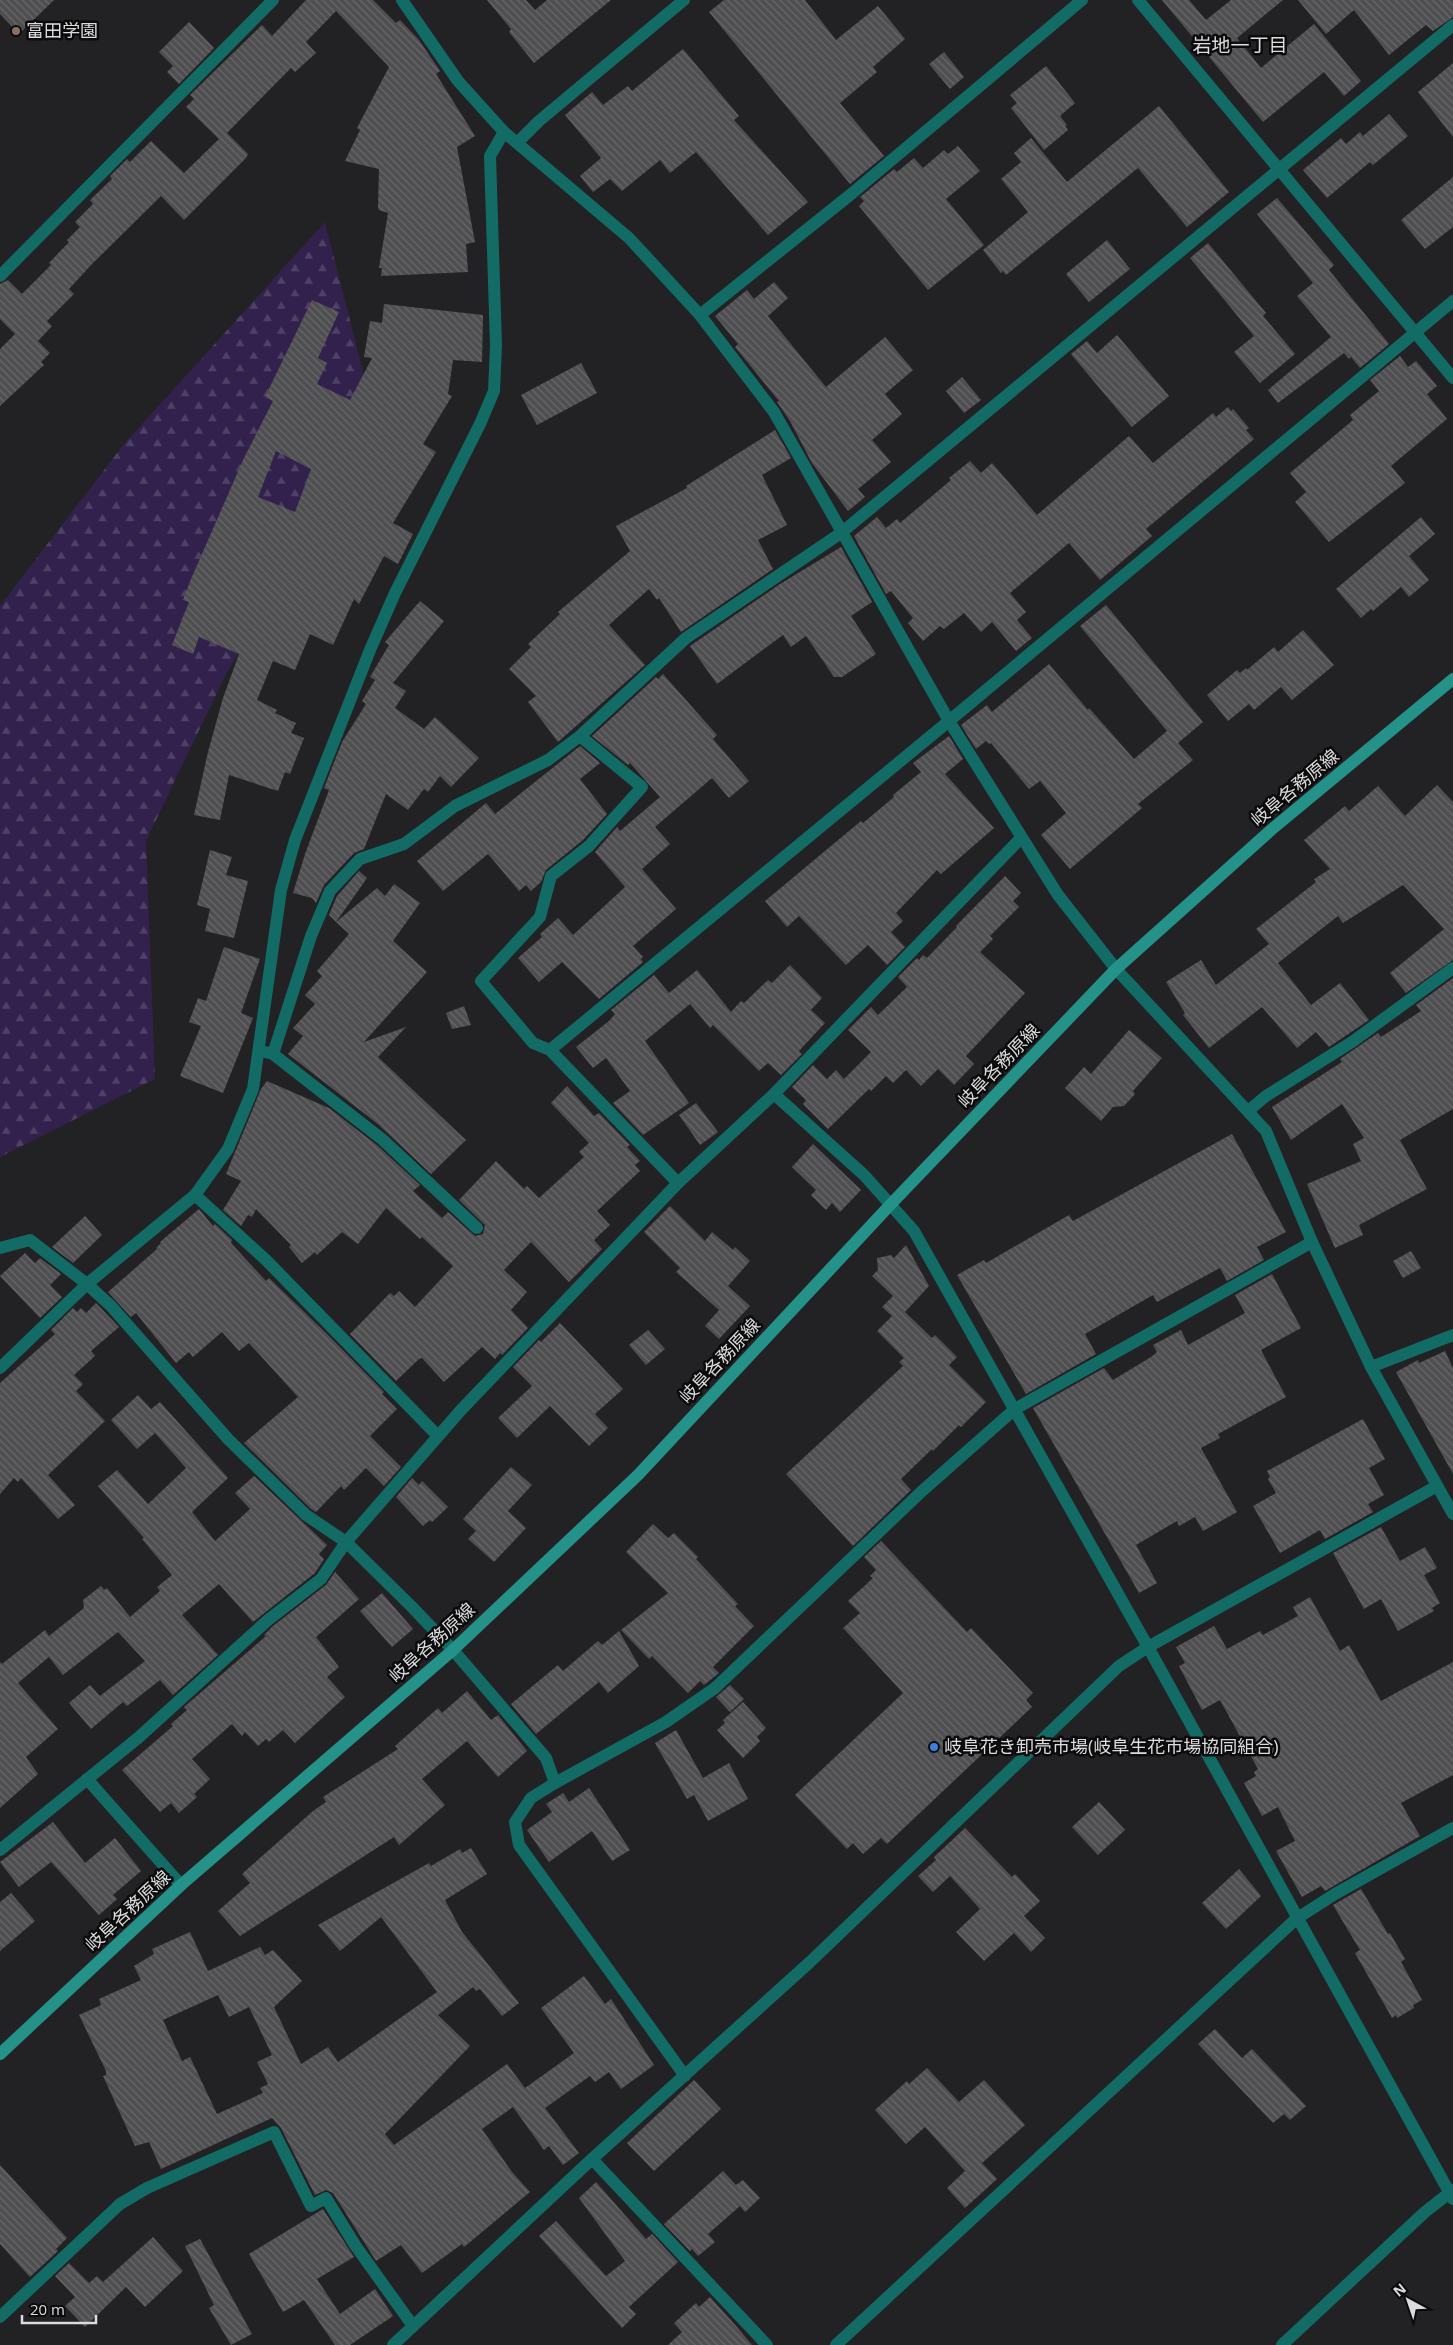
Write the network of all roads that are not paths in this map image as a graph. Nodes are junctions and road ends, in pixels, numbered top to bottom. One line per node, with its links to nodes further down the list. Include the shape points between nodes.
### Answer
1 (273, 0): 10 (street)
2 (684, 0): 8 (street)
3 (1082, 0): 12 (street, via 850,195)
4 (1138, 0): 9 (street)
5 (408, 2): 7 (street, via 458,80)
6 (1453, 25): 9 (street)
7 (504, 132): 8 (street); 22 (street, via 490,156 496,345 494,391 373,642 295,840 281,890)
8 (517, 142): 12 (street, via 629,238)
9 (1280, 169): 13 (street); 15 (street)
10 (0, 276)
11 (1453, 301): 13 (street)
12 (700, 315): 15 (street, via 774,412)
13 (1415, 332): 14 (street); 17 (street)
14 (1453, 378)
15 (841, 533): 17 (street); 18 (street, via 686,638)
16 (1453, 679): 21 (main road, 岐阜各務原線, via 1270,830)
17 (949, 721): 19 (street); 23 (street)
18 (580, 736): 23 (street, via 642,787 589,846 551,876 540,917 481,981 532,1043); 24 (street, via 548,760 455,806 404,844 360,859 330,891 311,936)
19 (1021, 838): 21 (street, via 1058,895); 25 (street)
20 (1453, 968): 26 (street, via 1352,1042 1266,1096)
21 (1116, 969): 26 (street); 29 (main road, 岐阜各務原線)
22 (260, 1050): 24 (street); 28 (street, via 254,1088 228,1149)
23 (550, 1050): 27 (street)
24 (273, 1054): 30 (street, via 383,1140)
25 (774, 1094): 27 (street); 29 (street, via 864,1175)
26 (1248, 1111): 31 (street, via 1266,1131)
27 (678, 1183): 38 (street)
28 (195, 1195): 33 (street); 38 (street, via 266,1260)
29 (891, 1204): 37 (street, via 914,1231); 43 (main road, 岐阜各務原線, via 638,1475)
30 (477, 1228)
31 (1312, 1242): 35 (street); 37 (street)
32 (0, 1248): 33 (street, via 30,1240)
33 (87, 1284): 36 (street); 41 (street, via 111,1306 228,1439 306,1515)
34 (1453, 1335): 35 (street)
35 (1371, 1367): 39 (street)
36 (0, 1368)
37 (1015, 1409): 42 (street); 45 (street, via 921,1492 715,1688 666,1722)
38 (438, 1436): 41 (street)
39 (1437, 1486): 40 (street); 42 (street)
40 (1453, 1514)
41 (346, 1542): 43 (street); 44 (street, via 321,1579 268,1620 138,1738)
42 (1148, 1647): 49 (street); 51 (street, via 1119,1666 810,1962)
43 (453, 1650): 45 (street, via 546,1758); 48 (main road, 岐阜各務原線)
44 (87, 1779): 47 (street); 48 (street)
45 (554, 1783): 51 (street, via 531,1798 515,1822 520,1845)
46 (1453, 1828): 49 (street, via 1334,1894)
47 (0, 1850)
48 (181, 1885): 50 (main road, 岐阜各務原線)
49 (1296, 1919): 53 (street); 58 (street)
50 (0, 2054)
51 (685, 2076): 52 (street)
52 (592, 2159): 55 (street); 57 (street)
53 (1452, 2194): 59 (street, via 1425,2212)
54 (0, 2316): 55 (street, via 120,2204 147,2188 274,2132 311,2206 326,2198)
55 (413, 2326): 56 (street)
56 (393, 2345)
57 (767, 2345)
58 (836, 2345)
59 (1282, 2345)

